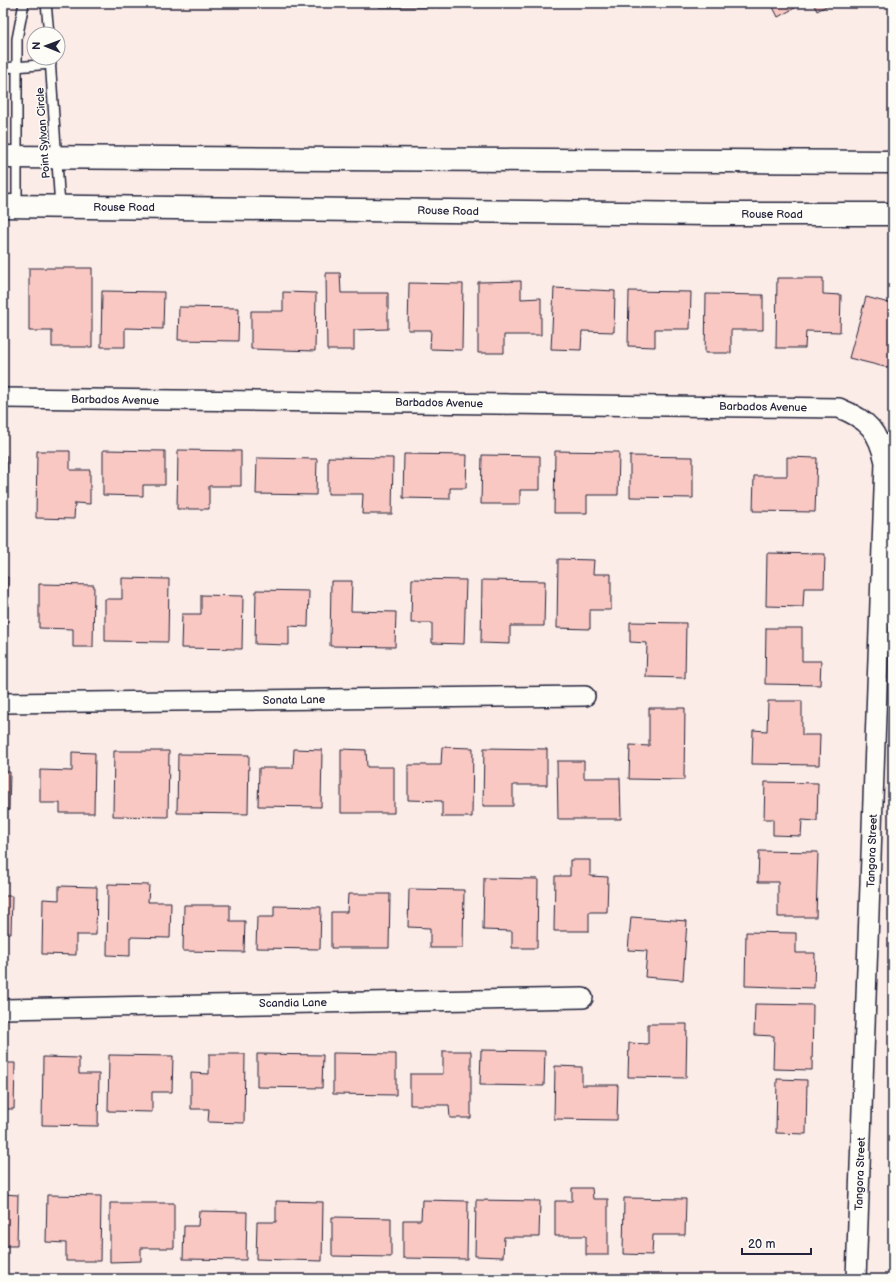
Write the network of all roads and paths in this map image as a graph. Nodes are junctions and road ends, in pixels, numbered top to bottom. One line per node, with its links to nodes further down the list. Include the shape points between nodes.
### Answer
1 (24, 3): 6 (lane, via 17,39)
2 (46, 3): 3 (lane)
3 (48, 26)
4 (26, 65): 6 (lane)
5 (50, 66): 9 (lane, Point Sylvan Circle)
6 (17, 67): 7 (lane); 8 (lane)
7 (3, 68)
8 (9, 157): 9 (street); 11 (lane)
9 (58, 158): 10 (street); 12 (lane, Point Sylvan Circle)
10 (893, 162)
11 (10, 206): 12 (street, Rouse Road)
12 (60, 207): 13 (street, Rouse Road)
13 (893, 214)
14 (3, 398): 15 (street, Barbados Avenue, via 839,408 857,415)
15 (870, 426): 20 (street, Tangora Street, via 881,442 885,462)
16 (585, 696): 17 (street, Sonata Lane)
17 (3, 703)
18 (583, 998): 19 (street, Scandia Lane)
19 (3, 1009)
20 (856, 1279)

